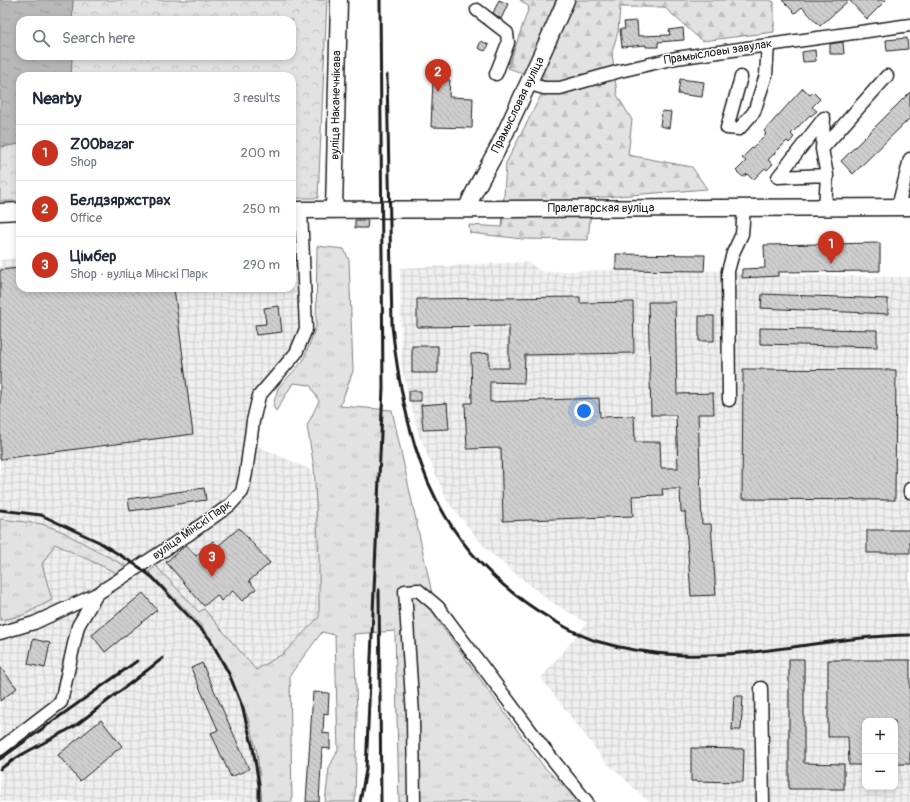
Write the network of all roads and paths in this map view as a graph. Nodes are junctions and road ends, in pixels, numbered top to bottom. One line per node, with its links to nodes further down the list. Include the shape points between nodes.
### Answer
1 (339, 0): 18 (main road, вуліца Наканечнікава)
2 (566, 0): 9 (main road, Прамысловая вуліца)
3 (477, 10): 6 (street, via 507,33 508,43)
4 (910, 24): 5 (street, Прамысловы завулак)
5 (768, 44): 8 (street, via 766,75 754,112 739,129 727,128); 9 (street, Прамысловы завулак, via 676,58 560,88 544,88)
6 (496, 74)
7 (887, 76): 10 (street)
8 (741, 77)
9 (529, 84): 13 (main road, Прамысловая вуліца, via 497,150 473,191)
10 (822, 149): 12 (street); 12 (street, via 824,118 778,177)
11 (910, 158): 16 (street)
12 (827, 175): 15 (street)
13 (467, 208): 14 (main road, Пралетарская вуліца); 18 (main road, Пралетарская вуліца)
14 (744, 208): 15 (main road, Пралетарская вуліца); 23 (street, via 742,234 728,271)
15 (825, 208): 16 (main road, Пралетарская вуліца)
16 (904, 208)
17 (297, 210): 18 (main road, Пралетарская вуліца); 21 (street, вуліца Мінскі Парк)
18 (334, 210)
19 (16, 211): 20 (main road)
20 (0, 212)
21 (304, 268): 22 (street); 24 (street, вуліца Мінскі Парк, via 306,329 296,353 260,396 253,421 242,492 230,505 186,536)
22 (296, 269)
23 (728, 400)
24 (97, 594): 25 (street, вуліца Мінскі Парк, via 34,623); 27 (street, via 78,626 61,702)
25 (0, 633)
26 (761, 688): 30 (street)
27 (0, 749)
28 (414, 802): 29 (street, via 414,715 405,591 418,590 438,607 545,750)
29 (588, 802)
30 (762, 802)

